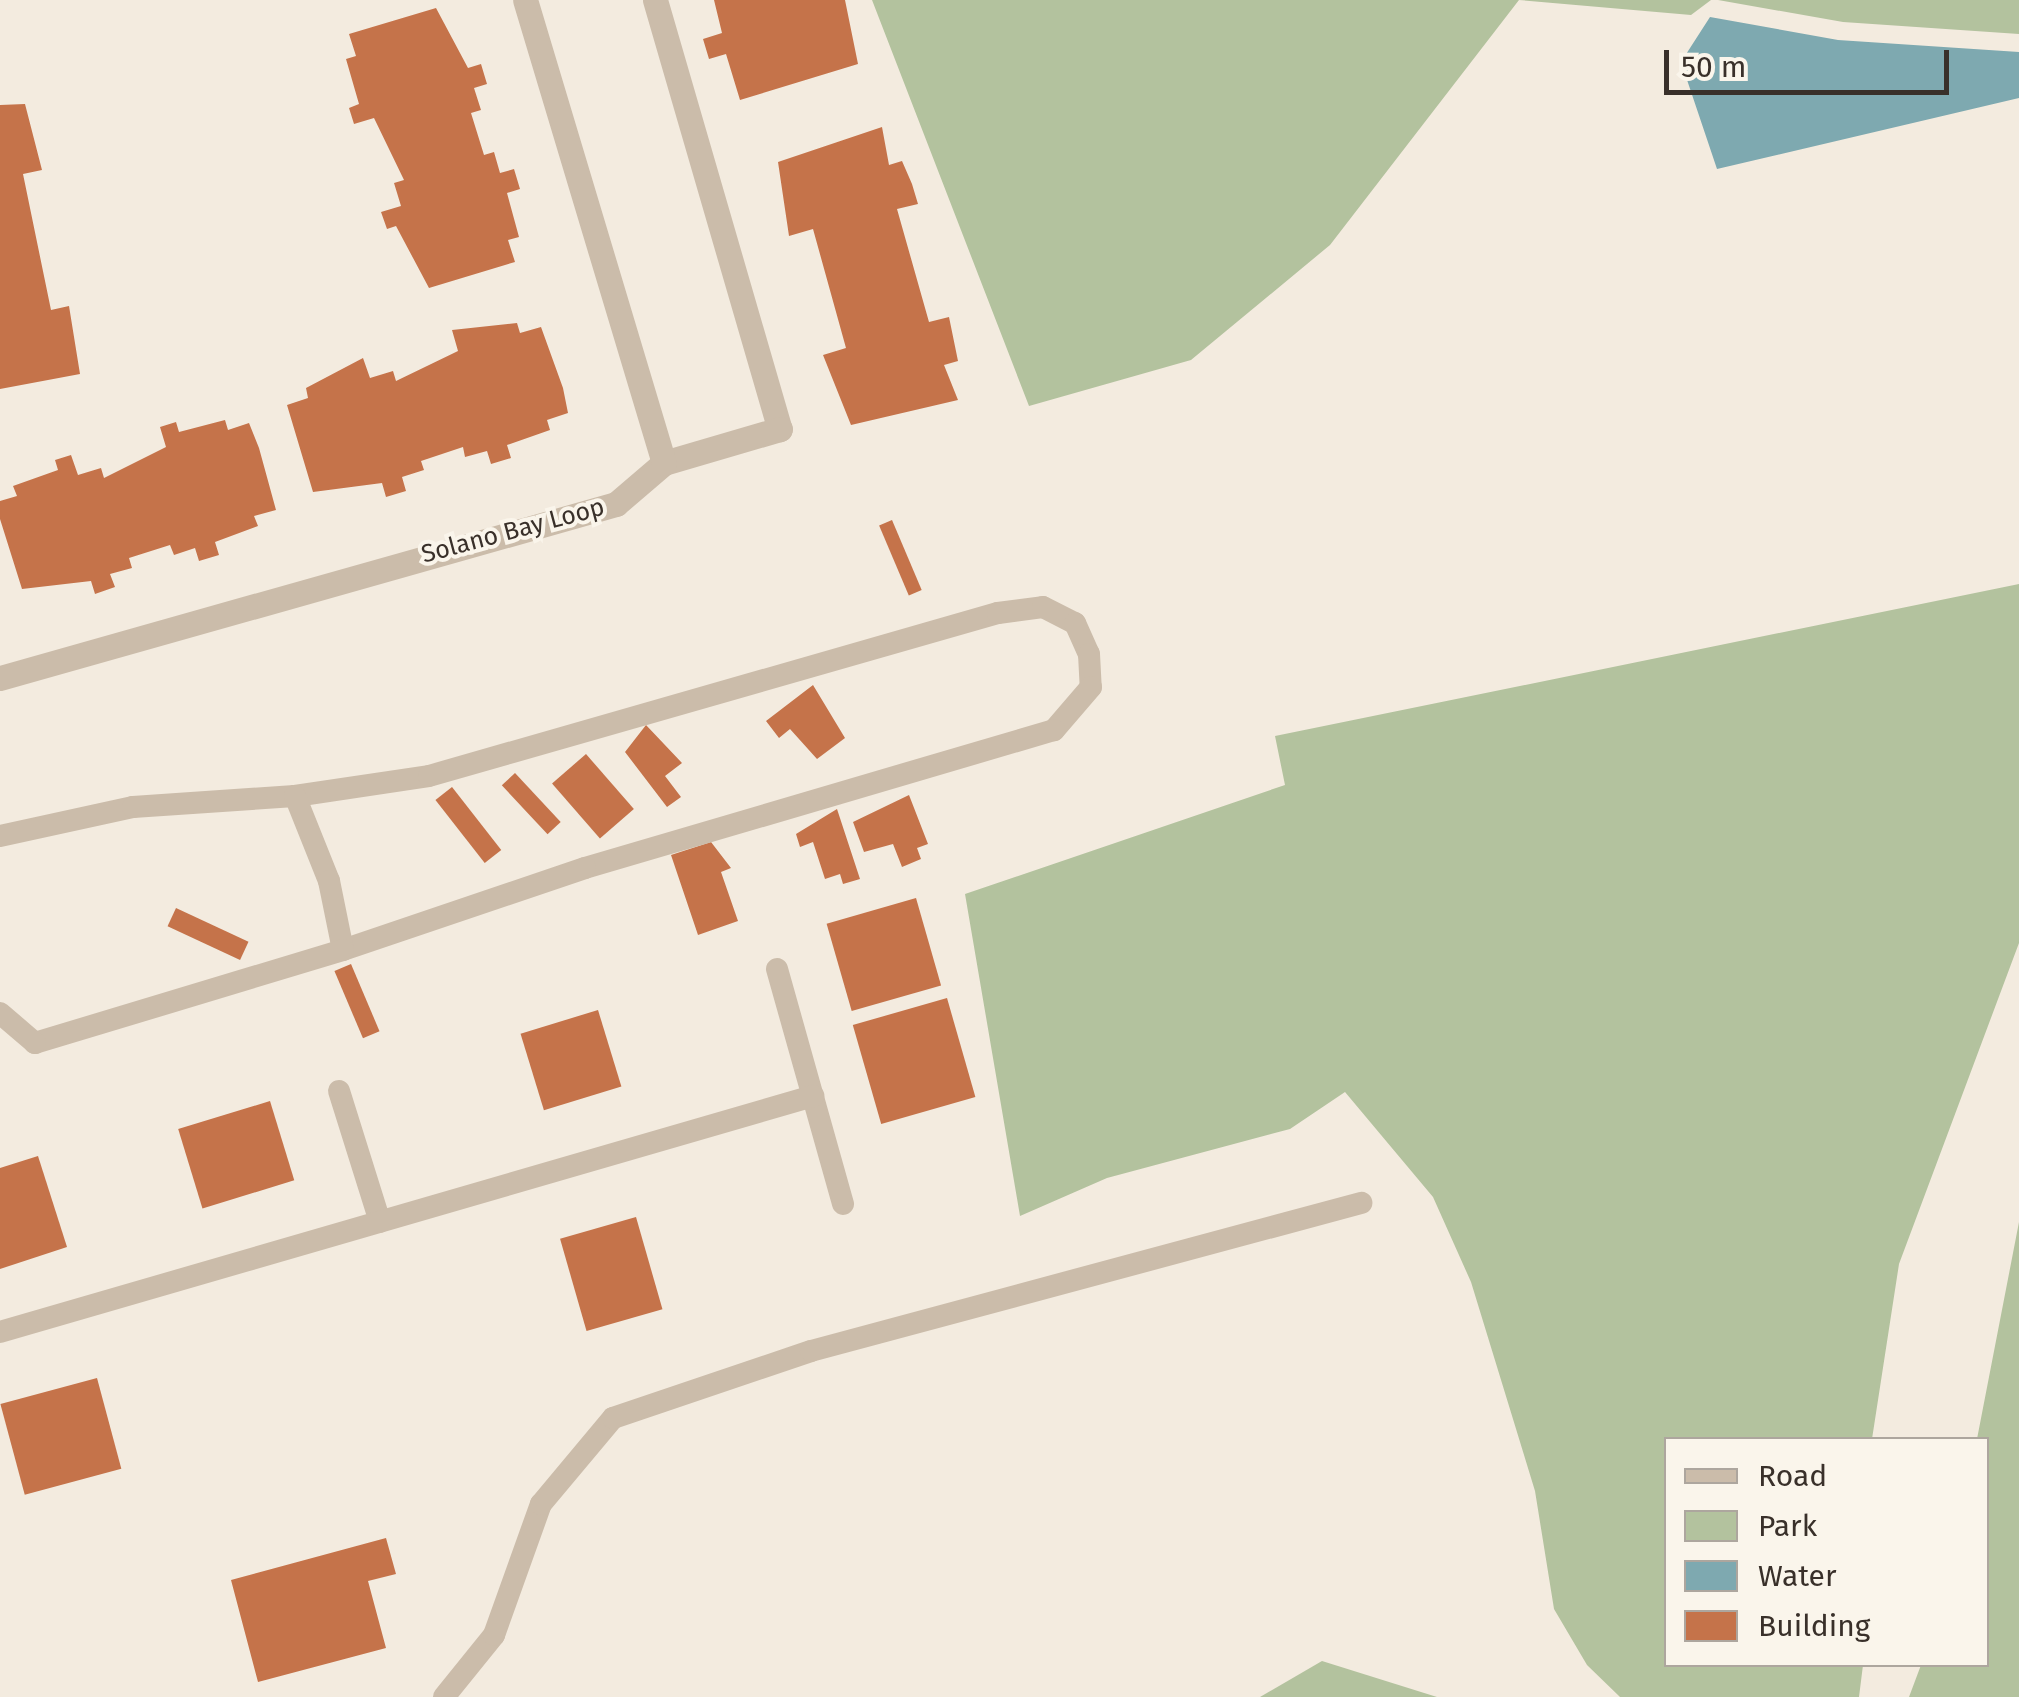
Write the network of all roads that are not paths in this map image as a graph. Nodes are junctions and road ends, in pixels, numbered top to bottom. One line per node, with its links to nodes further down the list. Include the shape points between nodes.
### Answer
1 (525, 0): 3 (street)
2 (655, 0): 3 (street, via 780,428)
3 (664, 463): 4 (street, Solano Bay Loop, via 616,504)
4 (0, 678)
5 (294, 796): 6 (lane, via 133,807); 7 (lane, via 329,882); 7 (lane, via 429,776 998,614 1044,607 1075,624 1089,654 1091,687 1054,730 585,868)
6 (0, 836)
7 (343, 950): 9 (lane, via 34,1043)
8 (777, 969): 11 (lane)
9 (0, 1013)
10 (339, 1091): 14 (lane)
11 (812, 1096): 13 (lane); 14 (lane)
12 (1361, 1203): 16 (lane, via 811,1350 612,1418 541,1504 494,1634)
13 (844, 1204)
14 (380, 1222): 15 (lane)
15 (0, 1332)
16 (444, 1697)

